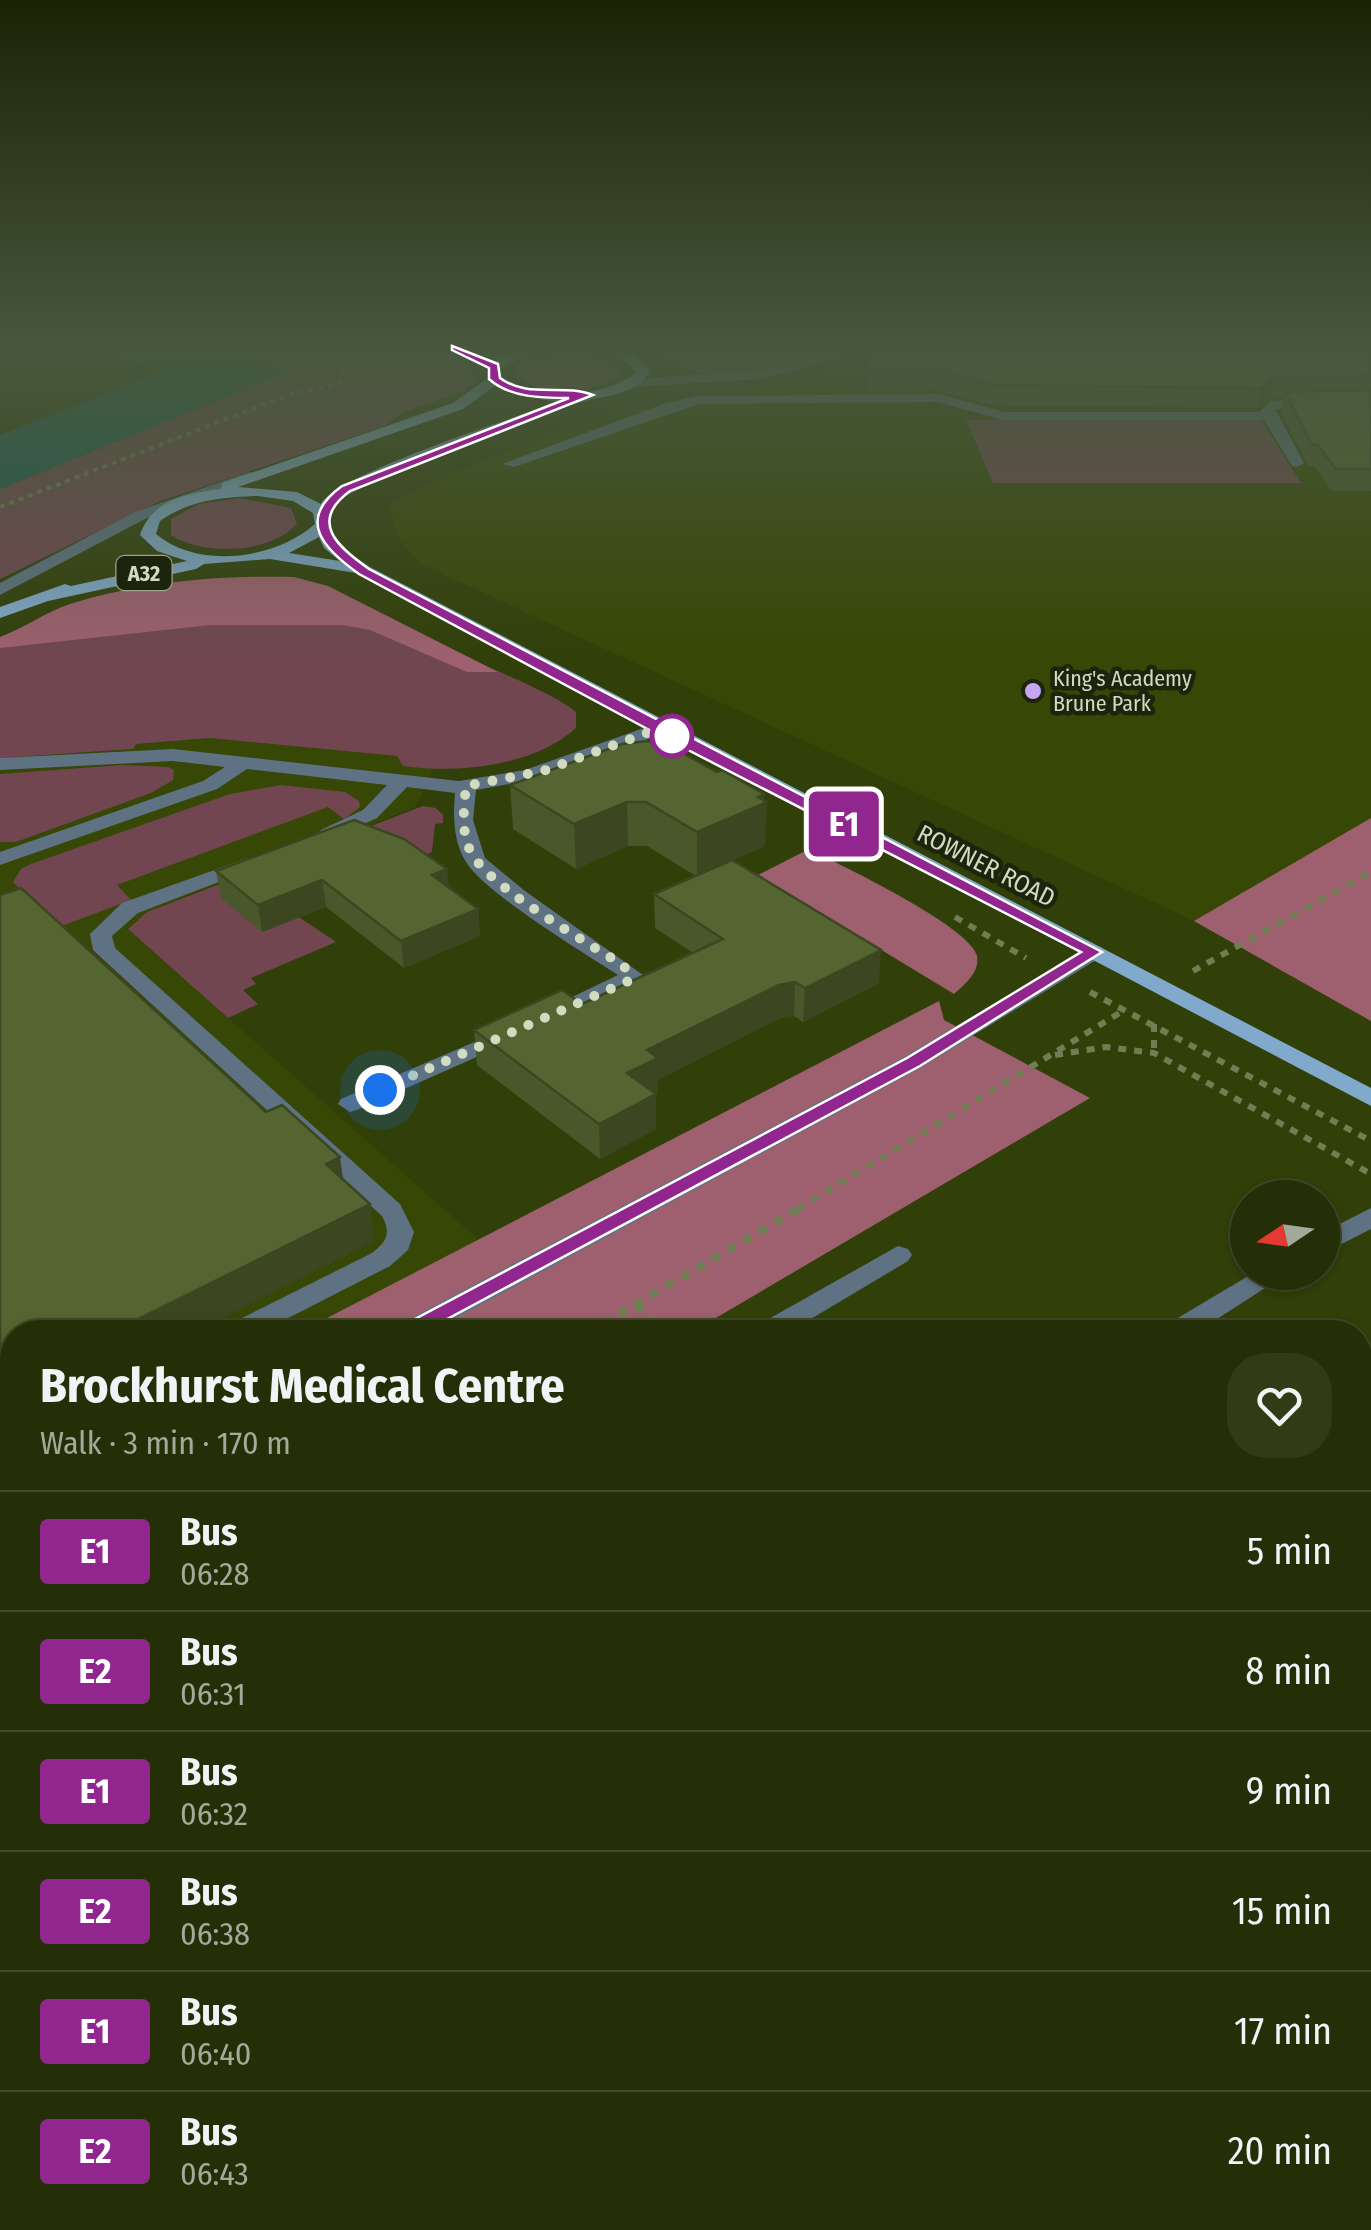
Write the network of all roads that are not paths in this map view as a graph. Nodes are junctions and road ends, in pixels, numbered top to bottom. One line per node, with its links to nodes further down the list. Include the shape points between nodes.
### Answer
1 (323, 452): 7 (main road)
2 (437, 452): 9 (main road, via 330,500)
3 (542, 452): 5 (street)
4 (1291, 452): 6 (street)
5 (509, 464)
6 (1298, 464)
7 (264, 472): 8 (main road); 13 (street, via 141,514)
8 (185, 501): 9 (main road, via 272,492 308,501); 10 (main road, via 152,519)
9 (323, 521): 11 (main road, via 299,544); 12 (main road, ROWNER ROAD, via 330,545)
10 (138, 551): 11 (main road); 14 (main road, A32)
11 (246, 557): 12 (main road, ROWNER ROAD, via 303,558); 14 (main road, A32)
12 (364, 571): 16 (main road, ROWNER ROAD)
13 (0, 590)
14 (50, 596): 15 (main road, A32)
15 (0, 613)
16 (658, 729): 20 (street, via 543,771); 24 (main road, ROWNER ROAD)
17 (245, 762): 18 (street, via 159,755); 19 (street); 23 (street, via 210,786)
18 (0, 764)
19 (400, 783): 20 (street); 21 (street, via 370,814)
20 (466, 786): 26 (street, via 463,820 475,860 624,966 631,980)
21 (310, 840)
22 (276, 854): 31 (street, via 130,908 108,922 100,939 116,964 402,1224 401,1242 389,1254)
23 (0, 859)
24 (1094, 952): 25 (main road, ROWNER ROAD); 32 (street, via 914,1062)
25 (1371, 1098)
26 (350, 1104)
27 (1371, 1216): 28 (street)
28 (1340, 1235)
29 (898, 1255): 33 (street)
30 (1247, 1290): 34 (street)
31 (261, 1320)
32 (430, 1320)
33 (788, 1320)
34 (1196, 1320)

